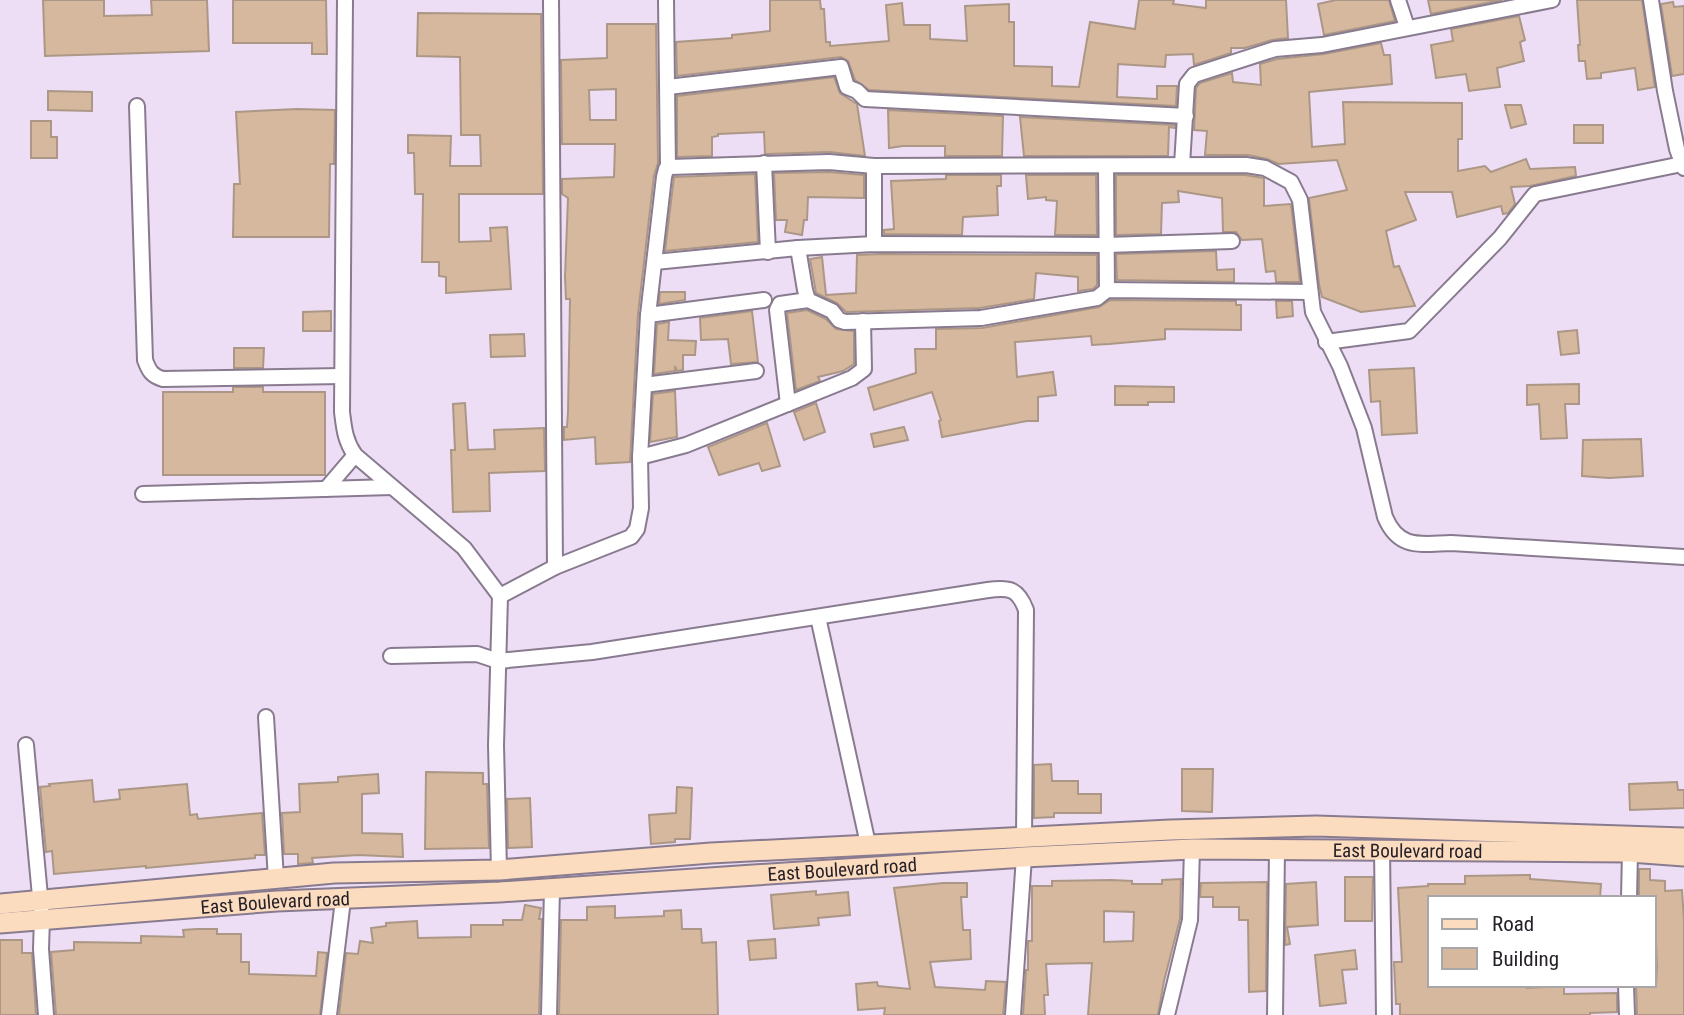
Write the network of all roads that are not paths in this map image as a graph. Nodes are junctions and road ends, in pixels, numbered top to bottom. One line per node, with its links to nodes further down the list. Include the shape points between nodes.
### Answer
1 (345, 0): 32 (street)
2 (551, 0): 41 (street)
3 (666, 0): 9 (street)
4 (1398, 0): 8 (street)
5 (1552, 0): 7 (street)
6 (1651, 0): 16 (street)
7 (1480, 6): 8 (street)
8 (1407, 27): 11 (street, via 1322,45 1275,49 1194,75 1186,84)
9 (668, 87): 11 (street, via 841,67 847,86 865,99); 17 (street)
10 (137, 106): 32 (street, via 145,360 149,370 163,379)
11 (1186, 116): 13 (street)
12 (764, 163): 14 (street); 17 (street); 22 (street)
13 (1182, 164): 15 (street); 25 (street, via 1265,168 1291,182 1300,200)
14 (874, 166): 15 (street); 19 (street)
15 (1106, 166): 20 (street)
16 (1683, 166): 30 (street, via 1535,194 1500,238 1409,331)
17 (668, 168): 23 (street)
18 (1232, 242): 20 (street)
19 (874, 244): 20 (street); 21 (street)
20 (1106, 245): 24 (street)
21 (798, 248): 22 (street); 27 (street)
22 (768, 252): 23 (street)
23 (655, 262): 28 (street)
24 (1107, 290): 25 (street); 29 (street, via 1097,298 981,318)
25 (1310, 292): 30 (street, via 1313,313)
26 (764, 300): 28 (street)
27 (808, 300): 29 (street, via 832,311 839,320); 34 (street, via 780,304 777,310)
28 (648, 315): 33 (street)
29 (863, 321): 34 (street, via 864,369)
30 (1326, 342): 40 (street, via 1364,429 1385,517 1399,539)
31 (756, 371): 33 (street)
32 (342, 376): 35 (street, via 344,432)
33 (644, 386): 36 (street)
34 (788, 404): 36 (street, via 686,446)
35 (355, 455): 37 (street); 38 (street)
36 (640, 457): 41 (street, via 641,508 631,537)
37 (392, 486): 38 (street); 42 (street, via 464,548)
38 (326, 489): 39 (street)
39 (143, 494)
40 (1684, 558)
41 (555, 567): 42 (street)
42 (499, 596): 45 (street)
43 (818, 617): 45 (street, via 592,652); 48 (street, via 1001,588 1021,597 1026,610); 50 (street)
44 (391, 656): 45 (street, via 477,654)
45 (498, 661): 57 (street)
46 (266, 717): 58 (street)
47 (26, 745): 63 (street)
48 (1024, 836): 49 (main road, via 1316,826); 50 (main road)
49 (1684, 838)
50 (868, 844): 57 (main road)
51 (1277, 848): 52 (main road, East Boulevard road); 53 (main road, East Boulevard road); 71 (street)
52 (1382, 848): 54 (main road, East Boulevard road); 72 (street)
53 (1192, 849): 56 (main road, East Boulevard road); 70 (street, via 1190,920)
54 (1630, 852): 55 (main road, East Boulevard road); 60 (street)
55 (1684, 856)
56 (1024, 857): 59 (main road, East Boulevard road); 69 (street)
57 (499, 870): 58 (main road, via 334,873)
58 (276, 879): 63 (main road)
59 (552, 889): 61 (main road, East Boulevard road); 68 (street)
60 (1629, 896)
61 (343, 900): 63 (main road, East Boulevard road); 67 (street)
62 (0, 904): 63 (main road)
63 (41, 909): 64 (main road, East Boulevard road); 66 (street)
64 (0, 923)
65 (1626, 987): 73 (street)
66 (46, 1015)
67 (329, 1015)
68 (549, 1015)
69 (1013, 1015)
70 (1167, 1015)
71 (1275, 1015)
72 (1384, 1015)
73 (1627, 1015)

